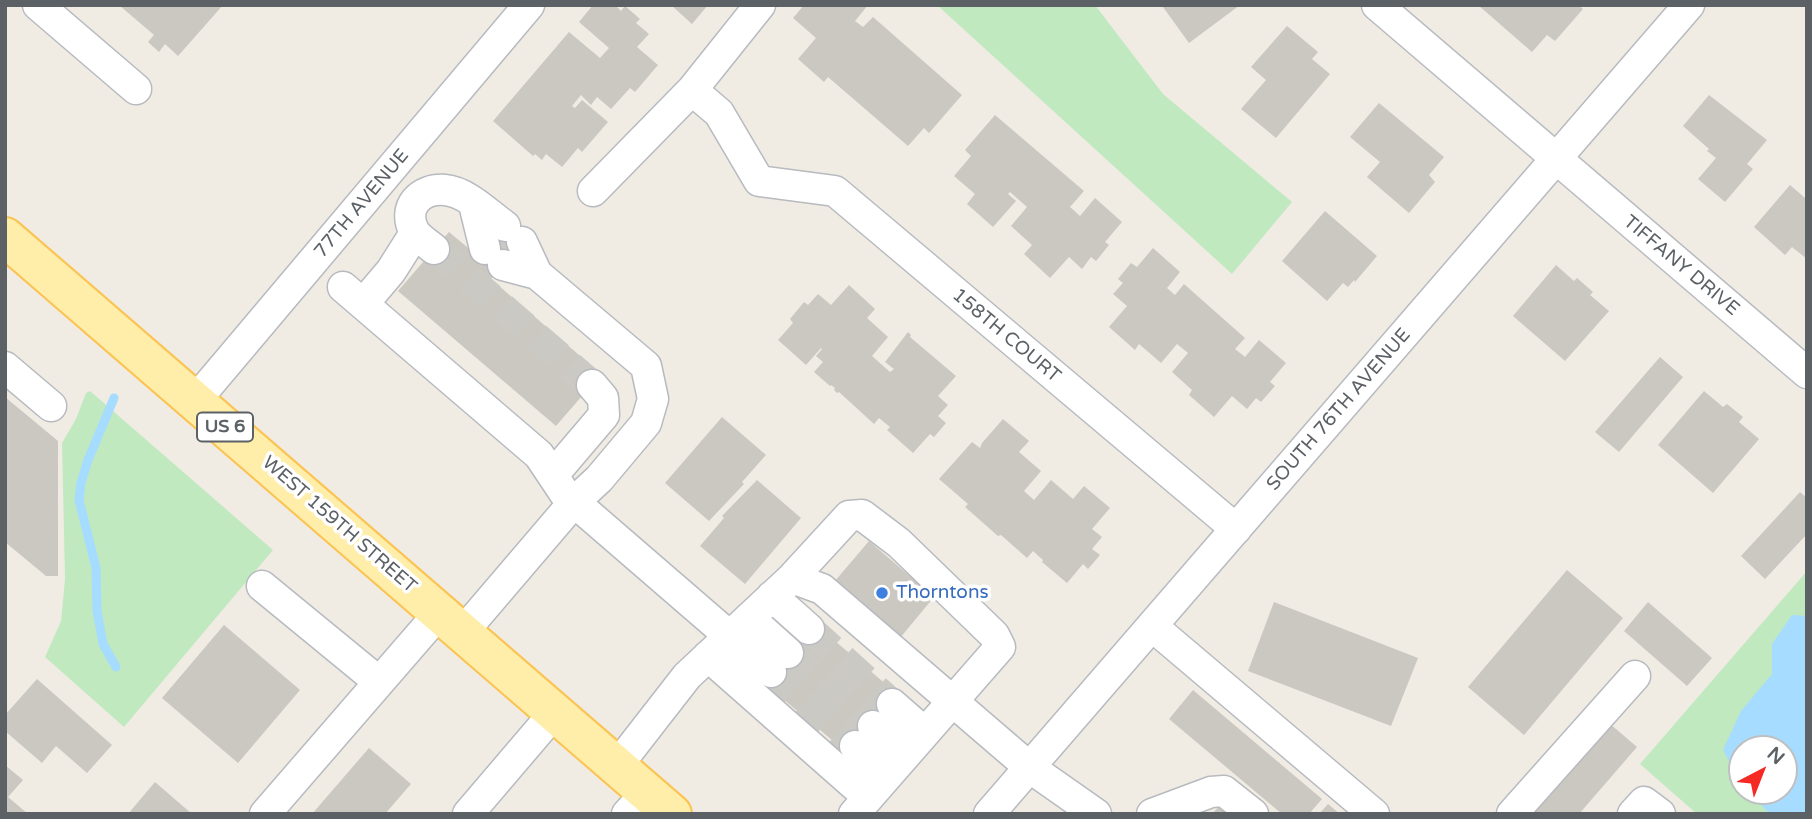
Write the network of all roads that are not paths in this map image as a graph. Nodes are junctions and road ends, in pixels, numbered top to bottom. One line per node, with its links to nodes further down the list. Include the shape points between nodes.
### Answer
1 (38, 5): 6 (street)
2 (529, 5): 14 (street, 77TH AVENUE)
3 (760, 5): 7 (street)
4 (1377, 5): 8 (street, TIFFANY DRIVE)
5 (1689, 5): 8 (street, SOUTH 76TH AVENUE)
6 (136, 89)
7 (692, 90): 9 (street); 18 (street, 158TH COURT, via 719,113 760,181 835,191)
8 (1555, 159): 12 (street, TIFFANY DRIVE); 18 (street, SOUTH 76TH AVENUE)
9 (593, 191)
10 (7, 243): 14 (main road, WEST 159TH STREET / US 6)
11 (5, 367): 15 (street)
12 (1807, 373)
13 (592, 385): 16 (street, via 603,397 604,415)
14 (195, 401): 21 (main road, WEST 159TH STREET / US 6)
15 (51, 406)
16 (552, 475): 17 (street); 17 (street, via 539,455 353,295 391,271 424,241 409,214 423,193 444,190 464,196 504,246 646,366 653,399 646,423)
17 (574, 502): 21 (street); 23 (street)
18 (1236, 529): 22 (street, SOUTH 76TH AVENUE)
19 (262, 586): 28 (street)
20 (782, 587): 23 (street); 24 (street); 29 (street, via 822,589); 29 (street, via 849,516 862,515 899,543 994,635 1000,647)
21 (451, 622): 28 (street); 30 (main road, WEST 159TH STREET / US 6)
22 (1152, 626): 32 (street, SOUTH 76TH AVENUE); 41 (street)
23 (740, 627): 25 (street); 26 (street)
24 (809, 629)
25 (708, 656): 31 (street); 33 (street)
26 (780, 662)
27 (1635, 676): 42 (street)
28 (379, 682): 36 (street)
29 (952, 700): 32 (street); 33 (street)
30 (555, 712): 31 (main road, WEST 159TH STREET / US 6); 37 (street)
31 (617, 766): 34 (main road, WEST 159TH STREET / US 6)
32 (1029, 767): 35 (street, SOUTH 76TH AVENUE); 38 (street)
33 (888, 774): 33 (street, via 874,725)
34 (649, 807)
35 (1000, 810)
36 (265, 814)
37 (468, 814)
38 (1096, 814)
39 (1152, 814): 40 (street, via 1224,791)
40 (1253, 814)
41 (1374, 814)
42 (1513, 814)
43 (1633, 814): 44 (street, via 1644,802)
44 (1660, 814)

